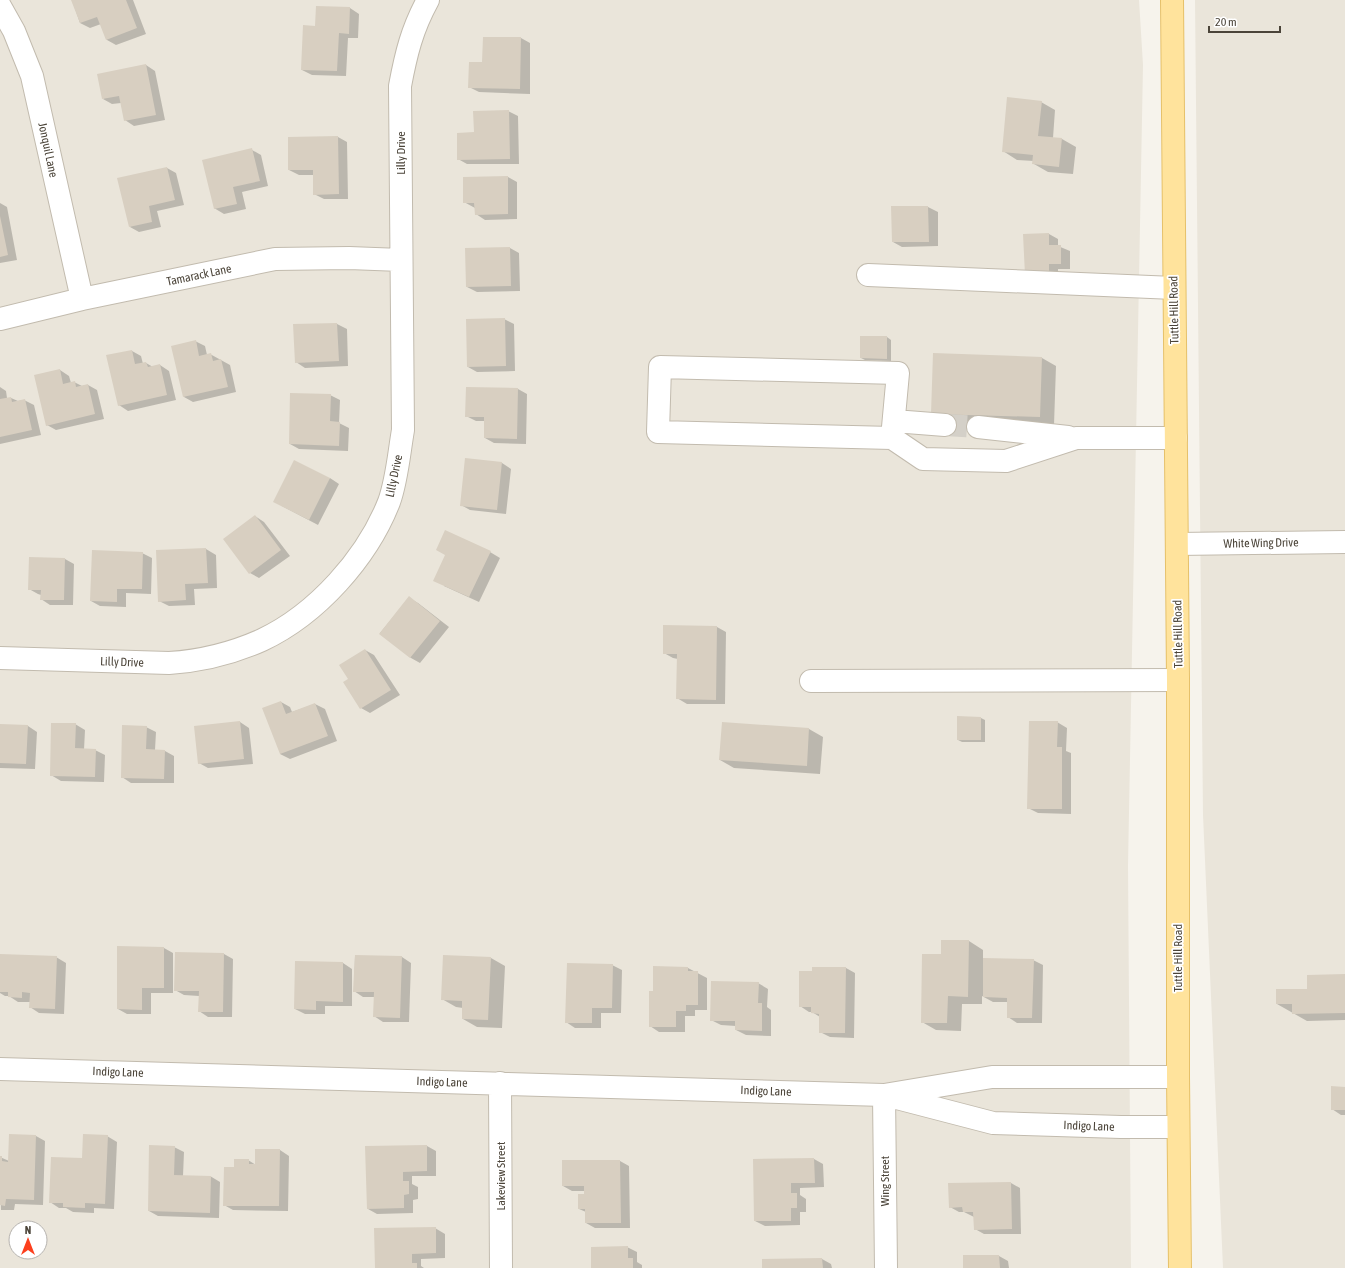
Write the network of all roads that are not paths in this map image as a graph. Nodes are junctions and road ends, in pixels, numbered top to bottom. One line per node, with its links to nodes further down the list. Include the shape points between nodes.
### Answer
1 (428, 0): 4 (street, Lilly Drive, via 410,41 400,86)
2 (1172, 0): 6 (main road, Tuttle Hill Road)
3 (0, 6): 7 (street, Jonquil Lane, via 14,31 32,76)
4 (401, 260): 7 (street, Tamarack Lane, via 275,260); 16 (street, Lilly Drive, via 403,430 395,477 389,501 364,549 325,596 277,632 262,640 187,662)
5 (868, 275): 6 (street)
6 (1174, 288): 13 (main road, Tuttle Hill Road)
7 (82, 299): 8 (street, Tamarack Lane)
8 (0, 319)
9 (945, 425): 11 (street)
10 (978, 427): 12 (street)
11 (893, 430): 11 (street, via 658,432 660,366 898,373); 12 (street, via 923,459 1006,461)
12 (1076, 438): 13 (street)
13 (1176, 438): 15 (main road, Tuttle Hill Road)
14 (1345, 542): 15 (street, White Wing Drive)
15 (1177, 544): 17 (main road, Tuttle Hill Road)
16 (0, 658)
17 (1178, 680): 18 (street); 20 (main road, Tuttle Hill Road)
18 (811, 681)
19 (0, 1069): 21 (street, Indigo Lane)
20 (1178, 1077): 22 (street, Indigo Lane, via 992,1077); 23 (main road, Tuttle Hill Road)
21 (500, 1084): 22 (street, Indigo Lane); 24 (street, Lakeview Street)
22 (884, 1095): 23 (street, Indigo Lane, via 993,1123); 25 (street, Wing Street)
23 (1178, 1127): 26 (main road, Tuttle Hill Road)
24 (502, 1268)
25 (886, 1268)
26 (1180, 1268)

